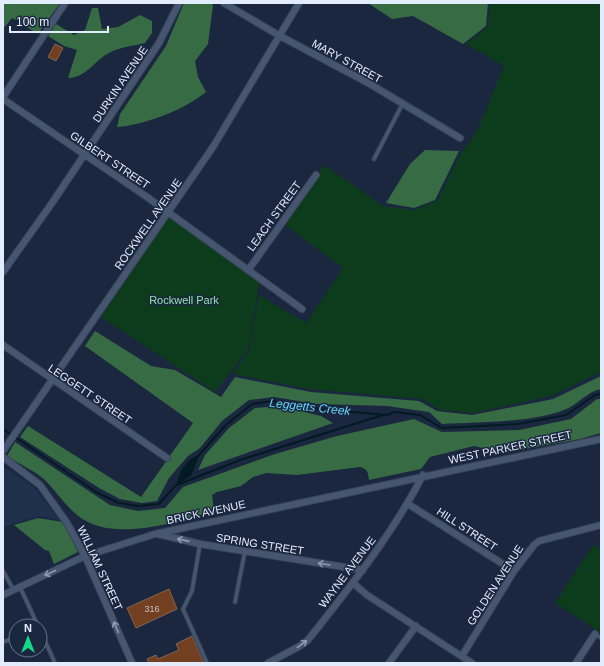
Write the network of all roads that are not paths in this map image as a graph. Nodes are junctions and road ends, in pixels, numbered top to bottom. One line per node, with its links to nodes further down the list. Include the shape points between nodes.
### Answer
1 (65, 3): 6 (street)
2 (179, 3): 9 (street, DURKIN AVENUE, via 159,43)
3 (224, 3): 5 (street, MARY STREET)
4 (299, 3): 5 (street, ROCKWELL AVENUE)
5 (280, 36): 7 (street, MARY STREET, via 370,84); 12 (street, ROCKWELL AVENUE, via 213,147)
6 (3, 98): 9 (street, GILBERT STREET)
7 (402, 105): 8 (street, MARY STREET); 10 (lane)
8 (460, 138)
9 (85, 155): 12 (street, GILBERT STREET); 14 (street, DURKIN AVENUE)
10 (374, 159)
11 (316, 175): 13 (street, LEACH STREET)
12 (168, 212): 13 (street, GILBERT STREET); 17 (street, ROCKWELL AVENUE)
13 (249, 269): 15 (street, GILBERT STREET)
14 (3, 272)
15 (302, 309)
16 (3, 345): 17 (street, LEGGETT STREET)
17 (52, 380): 19 (street, ROCKWELL AVENUE); 21 (street, LEGGETT STREET)
18 (601, 439): 22 (street, WEST PARKER STREET)
19 (3, 451)
20 (3, 457): 28 (street, WILLIAM STREET, via 40,485)
21 (166, 458)
22 (423, 475): 23 (street, WAYNE AVENUE); 25 (street, BRICK AVENUE)
23 (408, 504): 29 (street, WAYNE AVENUE); 31 (street, HILL STREET)
24 (601, 525): 31 (street, GOLDEN AVENUE, via 534,544)
25 (155, 534): 26 (street, SPRING STREET, one-way to 25); 28 (street, BRICK AVENUE)
26 (200, 544): 27 (street, SPRING STREET); 45 (lane, via 192,591 183,609)
27 (245, 551): 29 (street, SPRING STREET, one-way to 27); 36 (lane)
28 (86, 556): 33 (street, BRICK AVENUE, one-way to 33); 44 (street, WILLIAM STREET, one-way to 28)
29 (363, 570): 32 (street, WAYNE AVENUE)
30 (3, 571): 34 (lane)
31 (514, 572): 42 (street, GOLDEN AVENUE)
32 (353, 583): 38 (street, via 367,595); 46 (street, WAYNE AVENUE, one-way to 32, via 308,640)
33 (20, 587): 34 (street, BRICK AVENUE); 37 (lane)
34 (13, 590): 35 (street, BRICK AVENUE)
35 (3, 595)
36 (235, 602)
37 (34, 618)
38 (416, 626): 42 (street); 47 (street)
39 (595, 634): 40 (lane); 49 (street)
40 (601, 638)
41 (48, 648): 43 (lane)
42 (462, 656): 48 (street)
43 (55, 663)
44 (132, 663)
45 (207, 663)
46 (268, 663)
47 (389, 663)
48 (472, 663)
49 (576, 663)

